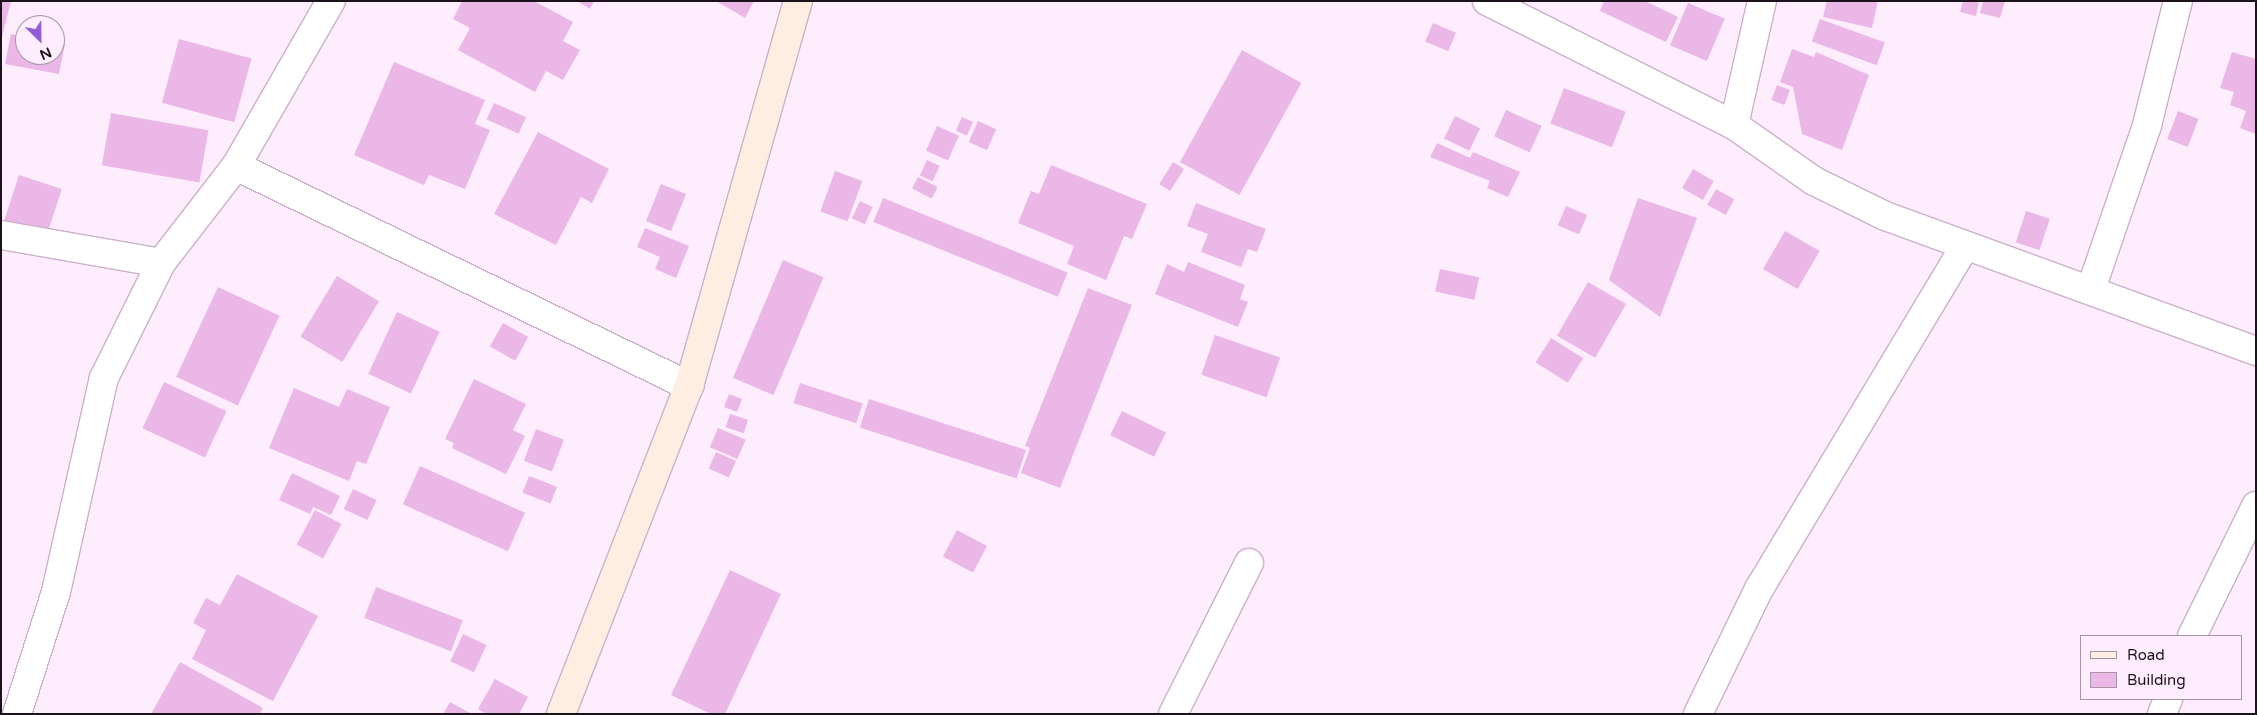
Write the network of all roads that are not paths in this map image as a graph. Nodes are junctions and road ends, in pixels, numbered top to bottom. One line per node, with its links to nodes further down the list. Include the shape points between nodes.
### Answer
1 (331, 1): 7 (street)
2 (798, 1): 13 (main road)
3 (1486, 1): 6 (street)
4 (1762, 1): 6 (street)
5 (2178, 1): 11 (street, via 2148,125)
6 (1734, 125): 9 (street, via 1814,181 1885,216)
7 (236, 166): 10 (street); 13 (street)
8 (1, 235): 10 (street)
9 (1965, 246): 11 (street); 21 (street, via 1759,589)
10 (161, 263): 18 (street, via 104,378 56,592)
11 (2091, 289): 12 (street)
12 (2256, 351)
13 (689, 386): 19 (main road)
14 (2256, 506): 16 (street)
15 (1249, 563): 20 (street)
16 (2192, 635)
17 (2168, 700): 22 (street)
18 (17, 714)
19 (561, 714)
20 (1174, 714)
21 (1698, 714)
22 (2162, 714)

